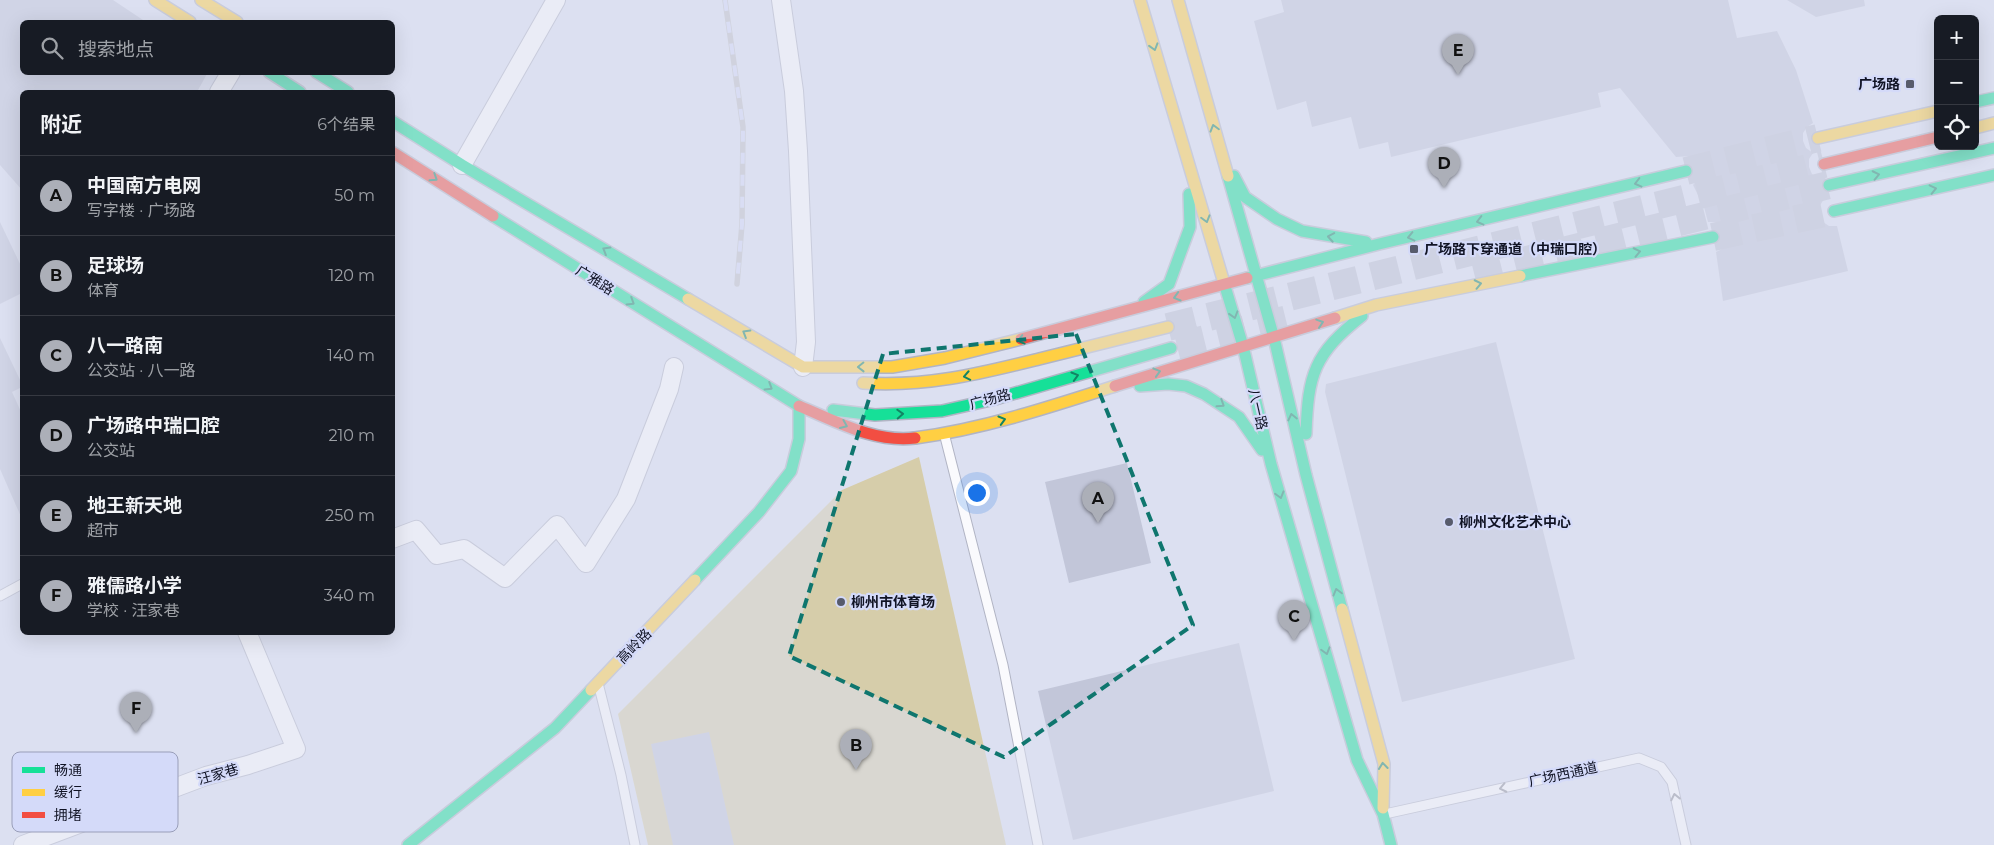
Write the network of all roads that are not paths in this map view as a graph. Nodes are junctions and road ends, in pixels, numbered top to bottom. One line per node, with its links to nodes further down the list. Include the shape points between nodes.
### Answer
1 (155, 0): 7 (main road)
2 (201, 0): 8 (main road)
3 (556, 0): 28 (street)
4 (781, 0): 44 (street, via 794,91 798,151 806,342)
5 (1140, 0): 26 (main road, 八一路, one-way to 26)
6 (1178, 0): 23 (main road, 八一路, one-way to 6)
7 (187, 20)
8 (233, 20)
9 (229, 75): 12 (street)
10 (273, 75): 13 (main road)
11 (321, 75): 14 (main road)
12 (220, 90)
13 (297, 90)
14 (345, 90)
15 (1994, 98): 16 (main road)
16 (1979, 101)
17 (1934, 112): 21 (main road)
18 (395, 123): 28 (main road)
19 (1994, 123): 20 (main road)
20 (1979, 127)
21 (1818, 138)
22 (1934, 138): 27 (main road)
23 (1220, 148): 34 (main road, one-way to 23, via 1302,231 1277,218 1245,197); 35 (main road, 八一路)
24 (1994, 148): 31 (main road, one-way to 24)
25 (395, 154): 48 (main road, 广雅路, one-way to 48)
26 (1189, 162): 36 (main road, 八一路, one-way to 36); 38 (main road, via 1190,227 1169,284)
27 (1824, 164)
28 (462, 165): 44 (main road, one-way to 28)
29 (1686, 171): 34 (main road, one-way to 34)
30 (1994, 175): 32 (main road, one-way to 30)
31 (1828, 185)
32 (1834, 211)
33 (1713, 236): 37 (main road, one-way to 33)
34 (1379, 244): 35 (main road)
35 (1257, 276): 36 (main road); 40 (main road, 八一路)
36 (1224, 284): 38 (main road, one-way to 38); 42 (main road, 八一路, one-way to 42)
37 (1376, 305): 40 (main road, one-way to 37); 51 (main road, via 1338,334 1314,365 1306,404)
38 (1136, 308): 44 (main road, one-way to 44, via 944,358 892,367)
39 (1168, 327): 46 (main road, 广场路, one-way to 46, via 926,384)
40 (1274, 338): 42 (main road); 51 (main road, 八一路, one-way to 40)
41 (1177, 346): 48 (main road, 广场路, one-way to 41, via 875,415 942,411)
42 (1243, 346): 47 (main road, one-way to 42); 50 (main road, 八一路)
43 (674, 367): 52 (street, via 669,389 626,499 586,563 557,525 505,578 464,549 437,555 416,530)
44 (803, 367): 45 (main road)
45 (826, 378)
46 (852, 382)
47 (1106, 387): 49 (main road, 广雅路, one-way to 47, via 1029,412); 50 (main road, one-way to 50, via 1168,384 1186,386 1204,394 1239,417)
48 (799, 406): 49 (main road, 广雅路, one-way to 49, via 869,435 906,438); 56 (main road, 高岭路, via 799,439 791,471 759,512)
49 (944, 434): 63 (lane, via 1003,665)
50 (1272, 464): 58 (main road, 八一路, one-way to 58, via 1357,760)
51 (1306, 476): 58 (main road, 八一路, one-way to 51, via 1384,764)
52 (395, 538)
53 (20, 585): 54 (lane)
54 (0, 596)
55 (248, 635): 57 (street, 汪家巷, via 296,749)
56 (598, 683): 61 (main road, 高岭路, via 556,728); 62 (lane)
57 (178, 787)
58 (1383, 814): 64 (main road, 八一路); 65 (lane, 广场西通道, one-way to 58, via 1672,782 1661,767 1639,758)
59 (57, 832): 60 (street, 汪家巷)
60 (23, 845)
61 (408, 845)
62 (635, 845)
63 (1038, 845)
64 (1391, 845)
65 (1686, 845)

